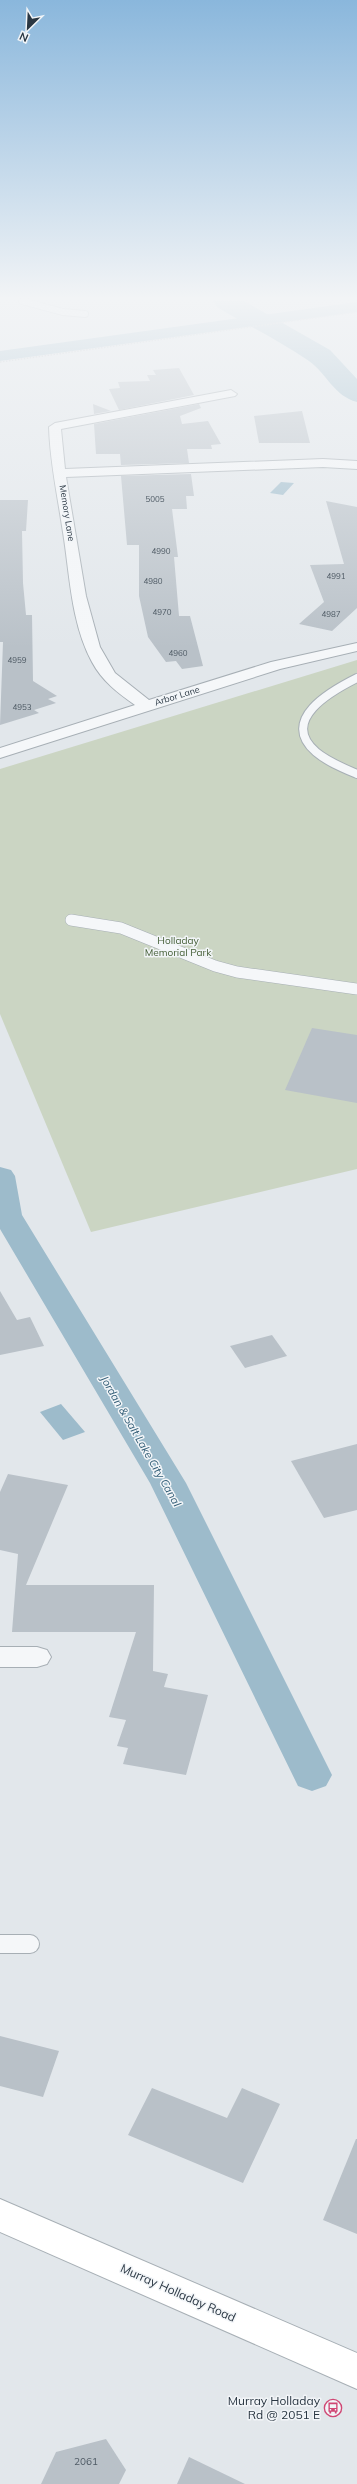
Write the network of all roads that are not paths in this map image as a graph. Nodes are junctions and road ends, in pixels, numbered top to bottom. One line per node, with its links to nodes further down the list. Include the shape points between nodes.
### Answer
1 (109, 417): 3 (street, Memory Lane, via 55,427)
2 (357, 466): 3 (street, via 323,463)
3 (60, 473): 6 (street, Memory Lane, via 87,637 101,665 112,678)
4 (357, 647): 6 (street, Arbor Lane, via 276,665)
5 (357, 678): 8 (lane, via 341,686 308,712 303,725 305,740 318,753)
6 (147, 706): 7 (street, Arbor Lane)
7 (0, 753)
8 (357, 774)
9 (72, 920): 10 (lane, via 121,928 215,966 237,972)
10 (357, 989)
11 (0, 1657): 12 (street)
12 (37, 1657)
13 (0, 1944): 14 (lane)
14 (30, 1944)
15 (0, 2215): 16 (main road, Murray Holladay Road)
16 (357, 2371)

